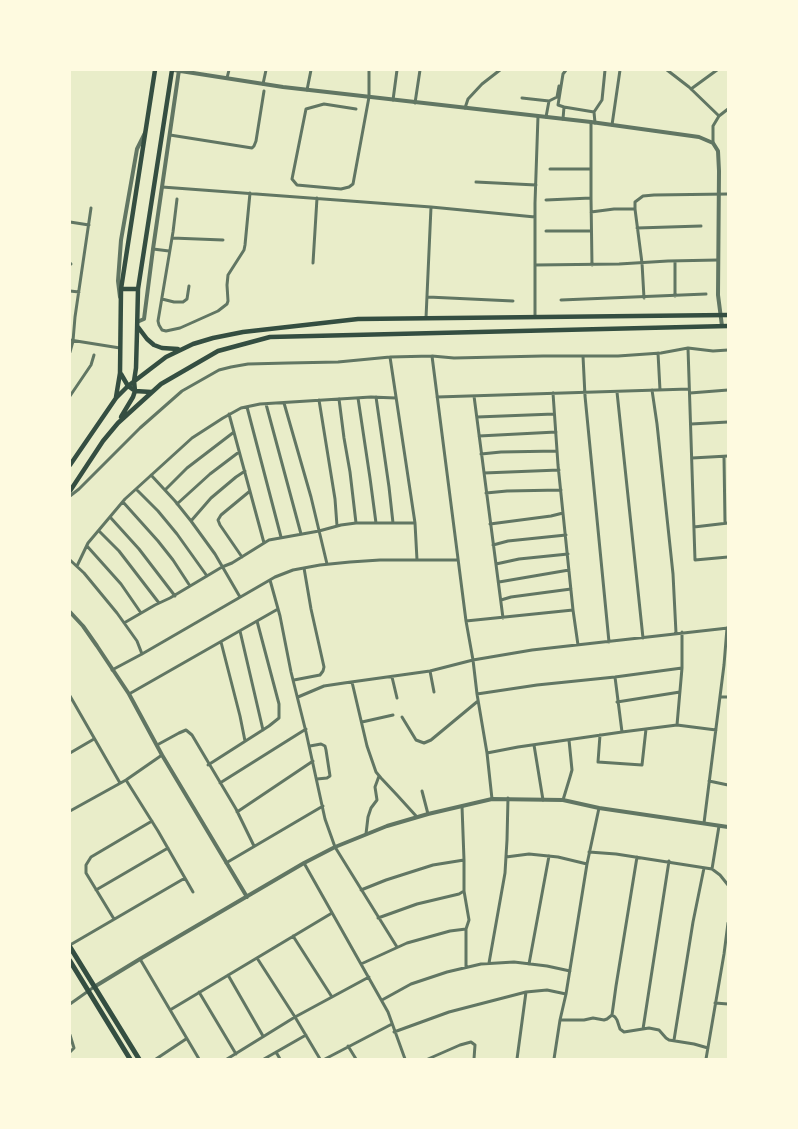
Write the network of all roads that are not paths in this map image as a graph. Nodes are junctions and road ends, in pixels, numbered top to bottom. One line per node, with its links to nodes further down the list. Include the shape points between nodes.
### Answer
1 (154, 70): 36 (main road)
2 (176, 70): 15 (street); 37 (street); 74 (main road)
3 (229, 70): 15 (street)
4 (266, 70): 16 (street)
5 (311, 70): 18 (street)
6 (369, 70): 20 (street)
7 (397, 70): 22 (street)
8 (420, 70): 24 (street)
9 (500, 70): 26 (street, via 468,99)
10 (564, 70): 23 (street, via 556,97); 25 (street, via 558,105)
11 (605, 70): 29 (street, via 602,100)
12 (620, 70): 35 (street)
13 (668, 70): 17 (street)
14 (717, 70): 17 (street)
15 (227, 79): 16 (street)
16 (263, 84): 18 (street)
17 (691, 89): 31 (street)
18 (307, 90): 20 (street)
19 (264, 91): 37 (street, via 252,148)
20 (369, 97): 22 (street); 27 (street, via 352,184 341,189 296,184 292,178 306,109 324,104)
21 (522, 98): 23 (street)
22 (393, 100): 24 (street)
23 (549, 101): 32 (street)
24 (415, 103): 26 (street)
25 (564, 107): 29 (street); 33 (street)
26 (465, 108): 30 (street)
27 (356, 109)
28 (728, 109): 31 (street)
29 (594, 112): 34 (street)
30 (538, 116): 32 (street); 42 (street)
31 (719, 116): 38 (street, via 714,126)
32 (546, 117): 33 (street)
33 (563, 119): 34 (street)
34 (593, 123): 35 (street); 40 (street)
35 (612, 125): 38 (street, via 699,137)
36 (145, 133): 73 (main road); 81 (street, via 137,149 121,240)
37 (170, 135): 43 (street)
38 (713, 143): 45 (street, via 718,151)
39 (550, 169): 40 (street)
40 (591, 170): 48 (street)
41 (476, 182): 42 (street)
42 (536, 185): 55 (street)
43 (162, 187): 44 (street); 64 (street)
44 (250, 193): 47 (street); 82 (street, via 244,250 228,275 227,304 180,328 166,331 158,321)
45 (718, 194): 46 (street); 53 (street, via 643,196 636,202); 67 (street)
46 (728, 194)
47 (317, 198): 51 (street); 68 (street)
48 (591, 198): 50 (street); 54 (street)
49 (177, 199): 62 (street)
50 (546, 200)
51 (431, 207): 55 (street); 79 (street)
52 (91, 208): 57 (street)
53 (635, 209): 54 (street); 59 (street)
54 (591, 212): 61 (street)
55 (535, 217): 70 (street)
56 (70, 222): 57 (street)
57 (89, 225): 76 (street)
58 (701, 226): 59 (street)
59 (637, 228): 69 (street)
60 (546, 231): 61 (street)
61 (591, 231): 71 (street)
62 (172, 238): 63 (street); 65 (street)
63 (223, 240)
64 (153, 249): 65 (street); 89 (street, via 144,319)
65 (169, 252): 82 (street)
66 (675, 260): 67 (street); 69 (street); 78 (street)
67 (718, 260): 85 (street)
68 (313, 263)
69 (642, 263): 71 (street); 80 (street)
70 (535, 265): 71 (street); 87 (street)
71 (592, 265)
72 (189, 286): 82 (street, via 187,299 183,302)
73 (121, 289): 74 (main road); 81 (main road)
74 (138, 290): 89 (main road)
75 (70, 291): 76 (street)
76 (79, 292): 92 (street)
77 (706, 294): 78 (street)
78 (676, 296): 80 (street)
79 (428, 297): 84 (street); 88 (street)
80 (644, 298): 83 (street)
81 (120, 299): 93 (main road)
82 (162, 299)
83 (561, 300)
84 (513, 301)
85 (720, 315): 86 (main road); 87 (main road); 90 (street)
86 (728, 315)
87 (535, 317): 88 (main road)
88 (426, 318): 95 (main road, via 358,319 243,332)
89 (137, 324): 95 (main road, via 154,345); 104 (main road)
90 (722, 326): 91 (main road); 111 (main road, via 270,337 218,351)
91 (728, 326)
92 (72, 340): 93 (street); 97 (street)
93 (120, 348): 103 (main road)
94 (688, 348): 96 (street); 98 (street); 110 (street)
95 (180, 349): 104 (main road, via 154,364)
96 (728, 350)
97 (70, 352)
98 (658, 353): 101 (street); 107 (street)
99 (94, 355): 115 (street)
100 (432, 356): 101 (street); 102 (street); 118 (street)
101 (583, 356): 113 (street)
102 (390, 357): 121 (street); 152 (street, via 248,364 219,370 175,397)
103 (120, 374): 105 (main road); 119 (main road)
104 (134, 381): 105 (main road); 109 (main road)
105 (128, 386): 109 (main road); 119 (main road)
106 (652, 390): 107 (street); 112 (street); 206 (street)
107 (660, 390): 110 (street)
108 (728, 390): 110 (street)
109 (135, 391): 111 (main road); 131 (main road)
110 (689, 391): 132 (street)
111 (151, 392): 131 (main road)
112 (617, 392): 113 (street); 207 (street)
113 (585, 393): 114 (street); 209 (street)
114 (553, 394): 116 (street); 128 (street)
115 (70, 396)
116 (474, 396): 118 (street); 129 (street)
117 (376, 397): 120 (street); 121 (street); 162 (street)
118 (437, 397): 179 (street)
119 (116, 398): 141 (main road)
120 (358, 398): 122 (street); 159 (street)
121 (396, 398): 160 (street)
122 (339, 399): 123 (street); 158 (street)
123 (319, 400): 124 (street); 164 (street)
124 (284, 403): 125 (street); 167 (street)
125 (266, 404): 126 (street); 168 (street)
126 (247, 407): 127 (street); 170 (street)
127 (229, 414): 133 (street); 145 (street, via 192,438)
128 (554, 414): 129 (street); 134 (street)
129 (477, 417): 135 (street)
130 (728, 422): 132 (street)
131 (118, 423): 149 (main road)
132 (691, 424): 140 (street)
133 (234, 432): 137 (street); 147 (street, via 187,468)
134 (556, 432): 135 (street); 136 (street)
135 (479, 436): 138 (street)
136 (557, 451): 138 (street); 142 (street)
137 (239, 452): 143 (street); 154 (street)
138 (481, 454): 144 (street)
139 (726, 456): 140 (street); 161 (street)
140 (692, 458): 165 (street)
141 (70, 465)
142 (559, 470): 144 (street); 148 (street)
143 (245, 471): 150 (street); 157 (street, via 211,498)
144 (484, 472): 151 (street)
145 (151, 475): 146 (street); 147 (street)
146 (136, 489): 153 (street); 186 (street, via 177,534)
147 (165, 490): 154 (street)
148 (561, 490): 151 (street); 155 (street)
149 (70, 491)
150 (250, 492): 171 (street); 175 (street, via 218,520)
151 (486, 493): 163 (street)
152 (70, 496)
153 (123, 502): 156 (street); 189 (street, via 158,541)
154 (178, 504): 157 (street)
155 (563, 513): 163 (street); 169 (street)
156 (110, 517): 166 (street); 191 (street)
157 (191, 521): 183 (street)
158 (356, 523): 159 (street); 164 (street)
159 (376, 523): 162 (street)
160 (415, 523): 162 (street); 178 (street)
161 (726, 523): 165 (street)
162 (393, 524)
163 (490, 524): 172 (street)
164 (337, 526): 167 (street)
165 (694, 527): 176 (street, via 695,560)
166 (99, 531): 173 (street); 194 (street)
167 (319, 531): 168 (street); 180 (street)
168 (301, 534): 170 (street)
169 (566, 534): 172 (street); 174 (street)
170 (281, 537): 171 (street)
171 (264, 543): 175 (street)
172 (493, 545): 181 (street)
173 (87, 546): 182 (street); 198 (street, via 121,584)
174 (568, 554): 181 (street); 185 (street)
175 (242, 557): 183 (street)
176 (728, 557)
177 (70, 560): 182 (street)
178 (417, 560): 179 (street); 180 (street)
179 (458, 560): 201 (street)
180 (327, 564): 184 (street)
181 (496, 564): 188 (street)
182 (76, 566): 202 (street)
183 (222, 567): 186 (street); 192 (street)
184 (304, 568): 187 (street); 219 (street, via 324,667 320,675)
185 (569, 570): 188 (street); 190 (street)
186 (207, 576): 189 (street)
187 (270, 580): 192 (street); 195 (street)
188 (498, 582): 193 (street)
189 (190, 586): 191 (street)
190 (571, 589): 193 (street); 196 (street)
191 (175, 596): 194 (street)
192 (240, 597): 211 (street)
193 (501, 600): 199 (street)
194 (159, 603): 198 (street)
195 (278, 609): 200 (street); 219 (street)
196 (573, 610): 199 (street); 210 (street)
197 (70, 612): 215 (street, via 98,646)
198 (141, 613): 202 (street)
199 (503, 618): 201 (street)
200 (257, 621): 204 (street); 240 (street, via 280,713 279,718)
201 (466, 622): 212 (street)
202 (124, 623): 211 (street)
203 (727, 628): 205 (street); 213 (street)
204 (240, 631): 208 (street); 240 (street)
205 (682, 632): 206 (street); 214 (street)
206 (676, 633): 207 (street)
207 (643, 638): 209 (street)
208 (222, 642): 223 (street); 246 (street)
209 (609, 642): 210 (street)
210 (578, 645): 212 (street)
211 (142, 654): 215 (street)
212 (473, 660): 216 (street); 224 (street)
213 (726, 665): 227 (street)
214 (682, 668): 218 (street); 222 (street)
215 (112, 670): 223 (street)
216 (430, 670): 217 (street); 221 (street)
217 (392, 677): 220 (street); 229 (street)
218 (614, 677): 224 (street, via 537,684); 231 (street)
219 (294, 680): 226 (street)
220 (352, 682): 226 (street, via 324,686); 236 (street)
221 (434, 692)
222 (680, 692): 231 (street); 237 (street)
223 (129, 694): 248 (street)
224 (477, 694): 230 (street)
225 (70, 696): 232 (street)
226 (298, 697): 238 (street)
227 (720, 697): 228 (street); 241 (street)
228 (728, 697)
229 (398, 698)
230 (478, 700): 235 (street, via 424,743 416,740); 251 (street)
231 (617, 702): 242 (street)
232 (74, 704): 233 (street); 244 (street)
233 (70, 706)
234 (393, 715): 236 (street)
235 (402, 717)
236 (362, 722): 255 (street, via 376,772)
237 (677, 725): 239 (street); 241 (street)
238 (306, 729): 249 (street); 260 (street)
239 (646, 729): 242 (street); 243 (street, via 642,765 598,762)
240 (263, 730): 246 (street)
241 (716, 730): 258 (street)
242 (622, 732): 243 (street)
243 (600, 735): 245 (street)
244 (94, 739): 250 (street); 259 (street)
245 (569, 740): 247 (street); 266 (street, via 572,770)
246 (245, 741): 254 (street)
247 (534, 745): 251 (street); 265 (street)
248 (157, 746): 252 (street); 254 (street, via 186,730)
249 (310, 746): 253 (street); 256 (street, via 325,746 330,766 330,776)
250 (70, 753)
251 (488, 753): 264 (street)
252 (162, 755): 257 (street); 288 (street)
253 (313, 761): 256 (street); 271 (street)
254 (208, 765): 260 (street)
255 (380, 776): 273 (street); 278 (street, via 375,787 377,800 368,817)
256 (317, 779): 267 (street)
257 (126, 780): 259 (street); 274 (street)
258 (709, 782): 261 (street); 275 (street)
259 (120, 783): 270 (street)
260 (220, 783): 271 (street)
261 (728, 785)
262 (422, 791): 272 (street)
263 (508, 798): 264 (street); 265 (street); 284 (street)
264 (492, 799): 268 (street)
265 (543, 800): 266 (street)
266 (563, 800): 269 (street)
267 (323, 806): 279 (street); 280 (street)
268 (462, 806): 272 (street); 286 (street)
269 (599, 808): 275 (street); 282 (street)
270 (70, 812)
271 (237, 812): 279 (street)
272 (428, 814): 273 (street)
273 (418, 817): 278 (street)
274 (152, 821): 281 (street); 295 (street, via 92,857 86,865 86,873)
275 (704, 823): 276 (street)
276 (719, 826): 277 (street); 292 (street)
277 (728, 827)
278 (366, 834): 280 (street)
279 (254, 846): 288 (street)
280 (335, 847): 289 (street); 296 (street)
281 (168, 848): 293 (street); 295 (street)
282 (589, 852): 285 (street); 290 (street)
283 (549, 856): 284 (street); 290 (street); 314 (street)
284 (506, 857): 312 (street)
285 (637, 857): 287 (street); 332 (street)
286 (464, 860): 296 (street, via 411,872); 297 (street)
287 (669, 862): 291 (street); 336 (street)
288 (226, 863): 299 (street)
289 (304, 863): 299 (street); 300 (street)
290 (586, 864): 318 (street)
291 (704, 868): 292 (street); 342 (street)
292 (712, 869): 294 (street)
293 (185, 878): 298 (street); 302 (street)
294 (728, 885)
295 (96, 890): 302 (street)
296 (361, 890): 301 (street)
297 (464, 891): 301 (street); 304 (street)
298 (193, 892)
299 (247, 897): 310 (street)
300 (332, 913): 305 (street); 313 (street)
301 (378, 918): 308 (street)
302 (114, 919): 307 (street)
303 (728, 923): 306 (street)
304 (466, 929): 308 (street); 315 (street)
305 (292, 936): 309 (street); 326 (street)
306 (727, 938): 316 (street)
307 (70, 946): 321 (main road)
308 (397, 948): 313 (street)
309 (257, 958): 319 (street); 333 (street)
310 (140, 959): 321 (street); 331 (street)
311 (70, 961): 322 (main road)
312 (490, 963): 314 (street); 315 (street)
313 (361, 964): 320 (street)
314 (529, 964): 318 (street)
315 (466, 968): 327 (street, via 411,984)
316 (721, 969): 317 (street); 328 (street)
317 (728, 970)
318 (570, 972): 325 (street)
319 (228, 975): 323 (street); 340 (street)
320 (369, 978): 326 (street); 327 (street)
321 (94, 987): 322 (street); 349 (main road)
322 (89, 991): 329 (street); 348 (main road)
323 (199, 992): 331 (street); 347 (street)
324 (526, 992): 325 (street, via 547,990); 337 (street, via 449,1012); 361 (street)
325 (566, 994): 334 (street)
326 (332, 997): 333 (street)
327 (382, 1000): 335 (street)
328 (715, 1003): 330 (street); 344 (street)
329 (70, 1004)
330 (728, 1004)
331 (170, 1010): 341 (street)
332 (612, 1015): 334 (street, via 604,1020); 336 (street, via 624,1032)
333 (296, 1017): 339 (street); 340 (street)
334 (560, 1020): 362 (street)
335 (392, 1024): 337 (street); 343 (street)
336 (643, 1029): 342 (street, via 659,1030 666,1038)
337 (394, 1032): 358 (street)
338 (70, 1035): 345 (street, via 74,1048)
339 (306, 1035): 346 (street); 355 (street)
340 (264, 1036): 347 (street)
341 (186, 1039): 350 (street); 351 (street)
342 (674, 1040): 344 (street)
343 (348, 1046): 356 (street); 357 (street)
344 (708, 1048): 363 (street)
345 (70, 1052)
346 (276, 1052): 353 (street); 354 (street)
347 (236, 1054): 352 (street)
348 (130, 1059)
349 (139, 1059)
350 (156, 1059)
351 (198, 1059)
352 (227, 1059)
353 (264, 1059)
354 (280, 1059)
355 (320, 1059)
356 (325, 1059)
357 (356, 1059)
358 (405, 1059)
359 (428, 1059): 360 (street, via 471,1042 475,1045)
360 (474, 1059)
361 (517, 1059)
362 (554, 1059)
363 (706, 1059)

